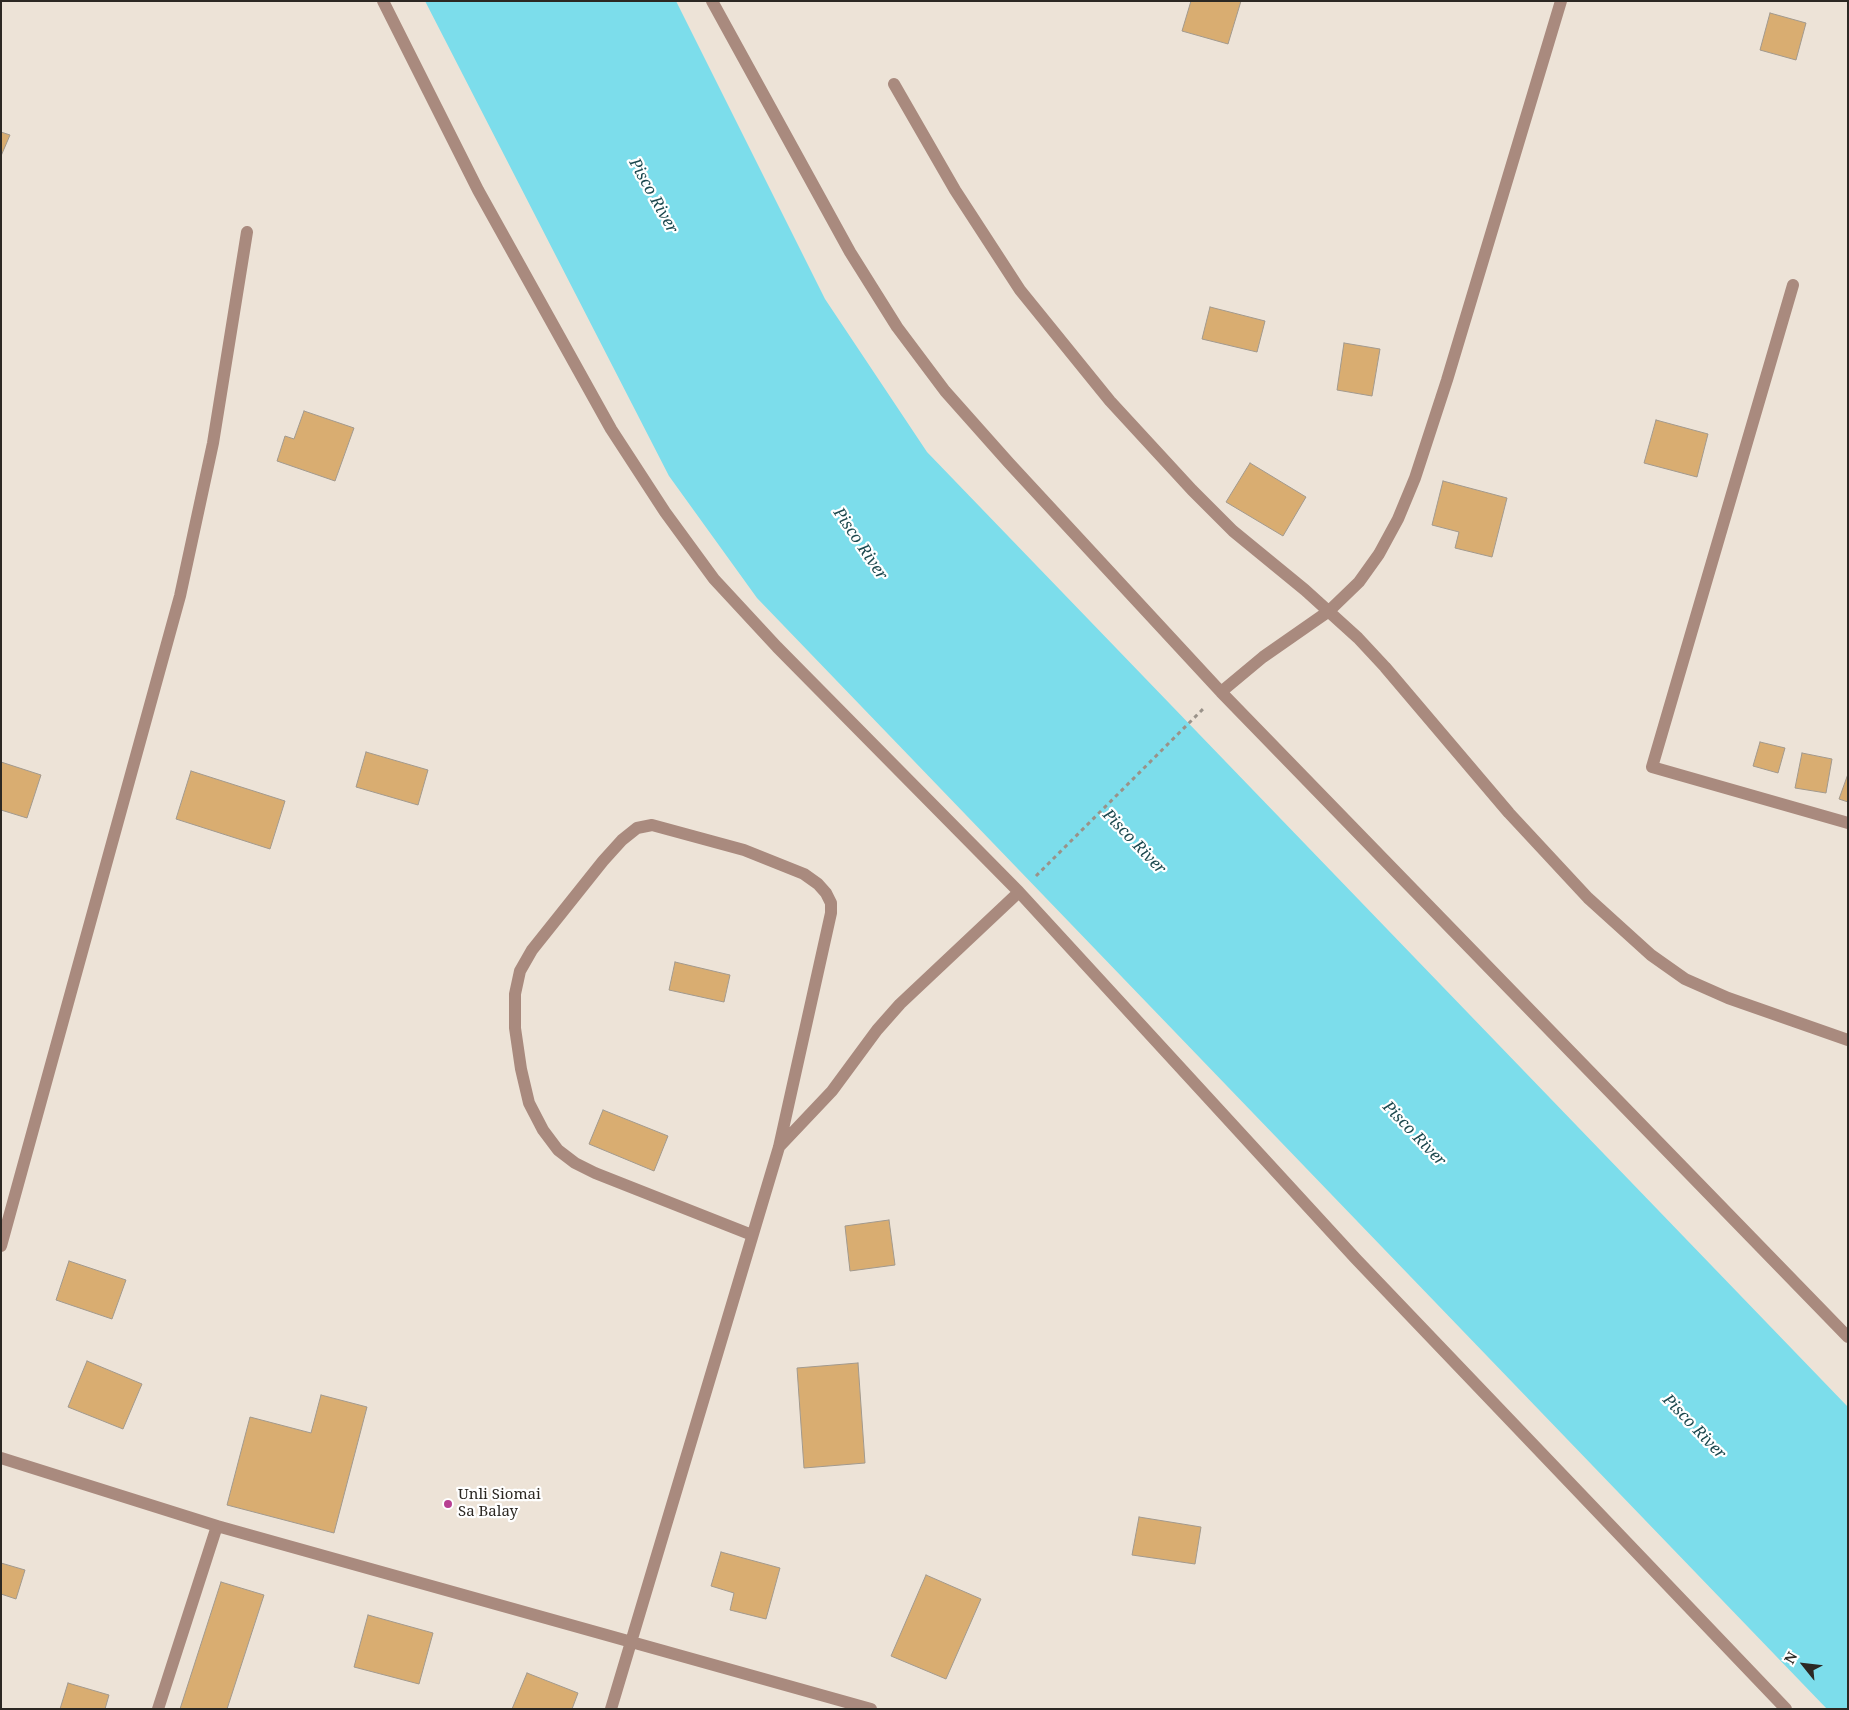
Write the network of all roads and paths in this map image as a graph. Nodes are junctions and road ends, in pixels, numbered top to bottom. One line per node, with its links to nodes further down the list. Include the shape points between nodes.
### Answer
1 (382, 1): 12 (street, via 478,190 554,328 611,430 665,512 714,579 777,647)
2 (712, 1): 8 (street, via 850,252 915,351 1002,456)
3 (1561, 1): 7 (street, via 1415,478 1379,554 1359,582)
4 (894, 84): 7 (street, via 955,190 1020,290 1110,401 1233,532)
5 (247, 232): 16 (street, via 214,443 180,596)
6 (1793, 285): 10 (street, via 1652,767)
7 (1329, 611): 8 (street, via 1263,657); 13 (street, via 1385,667 1509,813 1588,898 1651,955 1685,979 1728,998)
8 (1221, 692): 17 (street)
9 (1204, 708): 11 (path)
10 (1848, 823)
11 (1034, 877)
12 (1019, 892): 14 (street, via 900,1004 832,1091); 24 (street, via 1356,1259)
13 (1848, 1040)
14 (779, 1147): 15 (street); 15 (street, via 831,904 818,884 804,874 744,850 652,825 637,828 603,861 532,950 520,971 515,994 515,1028 529,1103 558,1150 575,1163)
15 (752, 1235): 20 (street)
16 (1, 1246)
17 (1848, 1337)
18 (1, 1458): 19 (street)
19 (216, 1526): 20 (street); 21 (street)
20 (631, 1642): 22 (street); 23 (street)
21 (158, 1709)
22 (611, 1709)
23 (871, 1709)
24 (1786, 1709)

